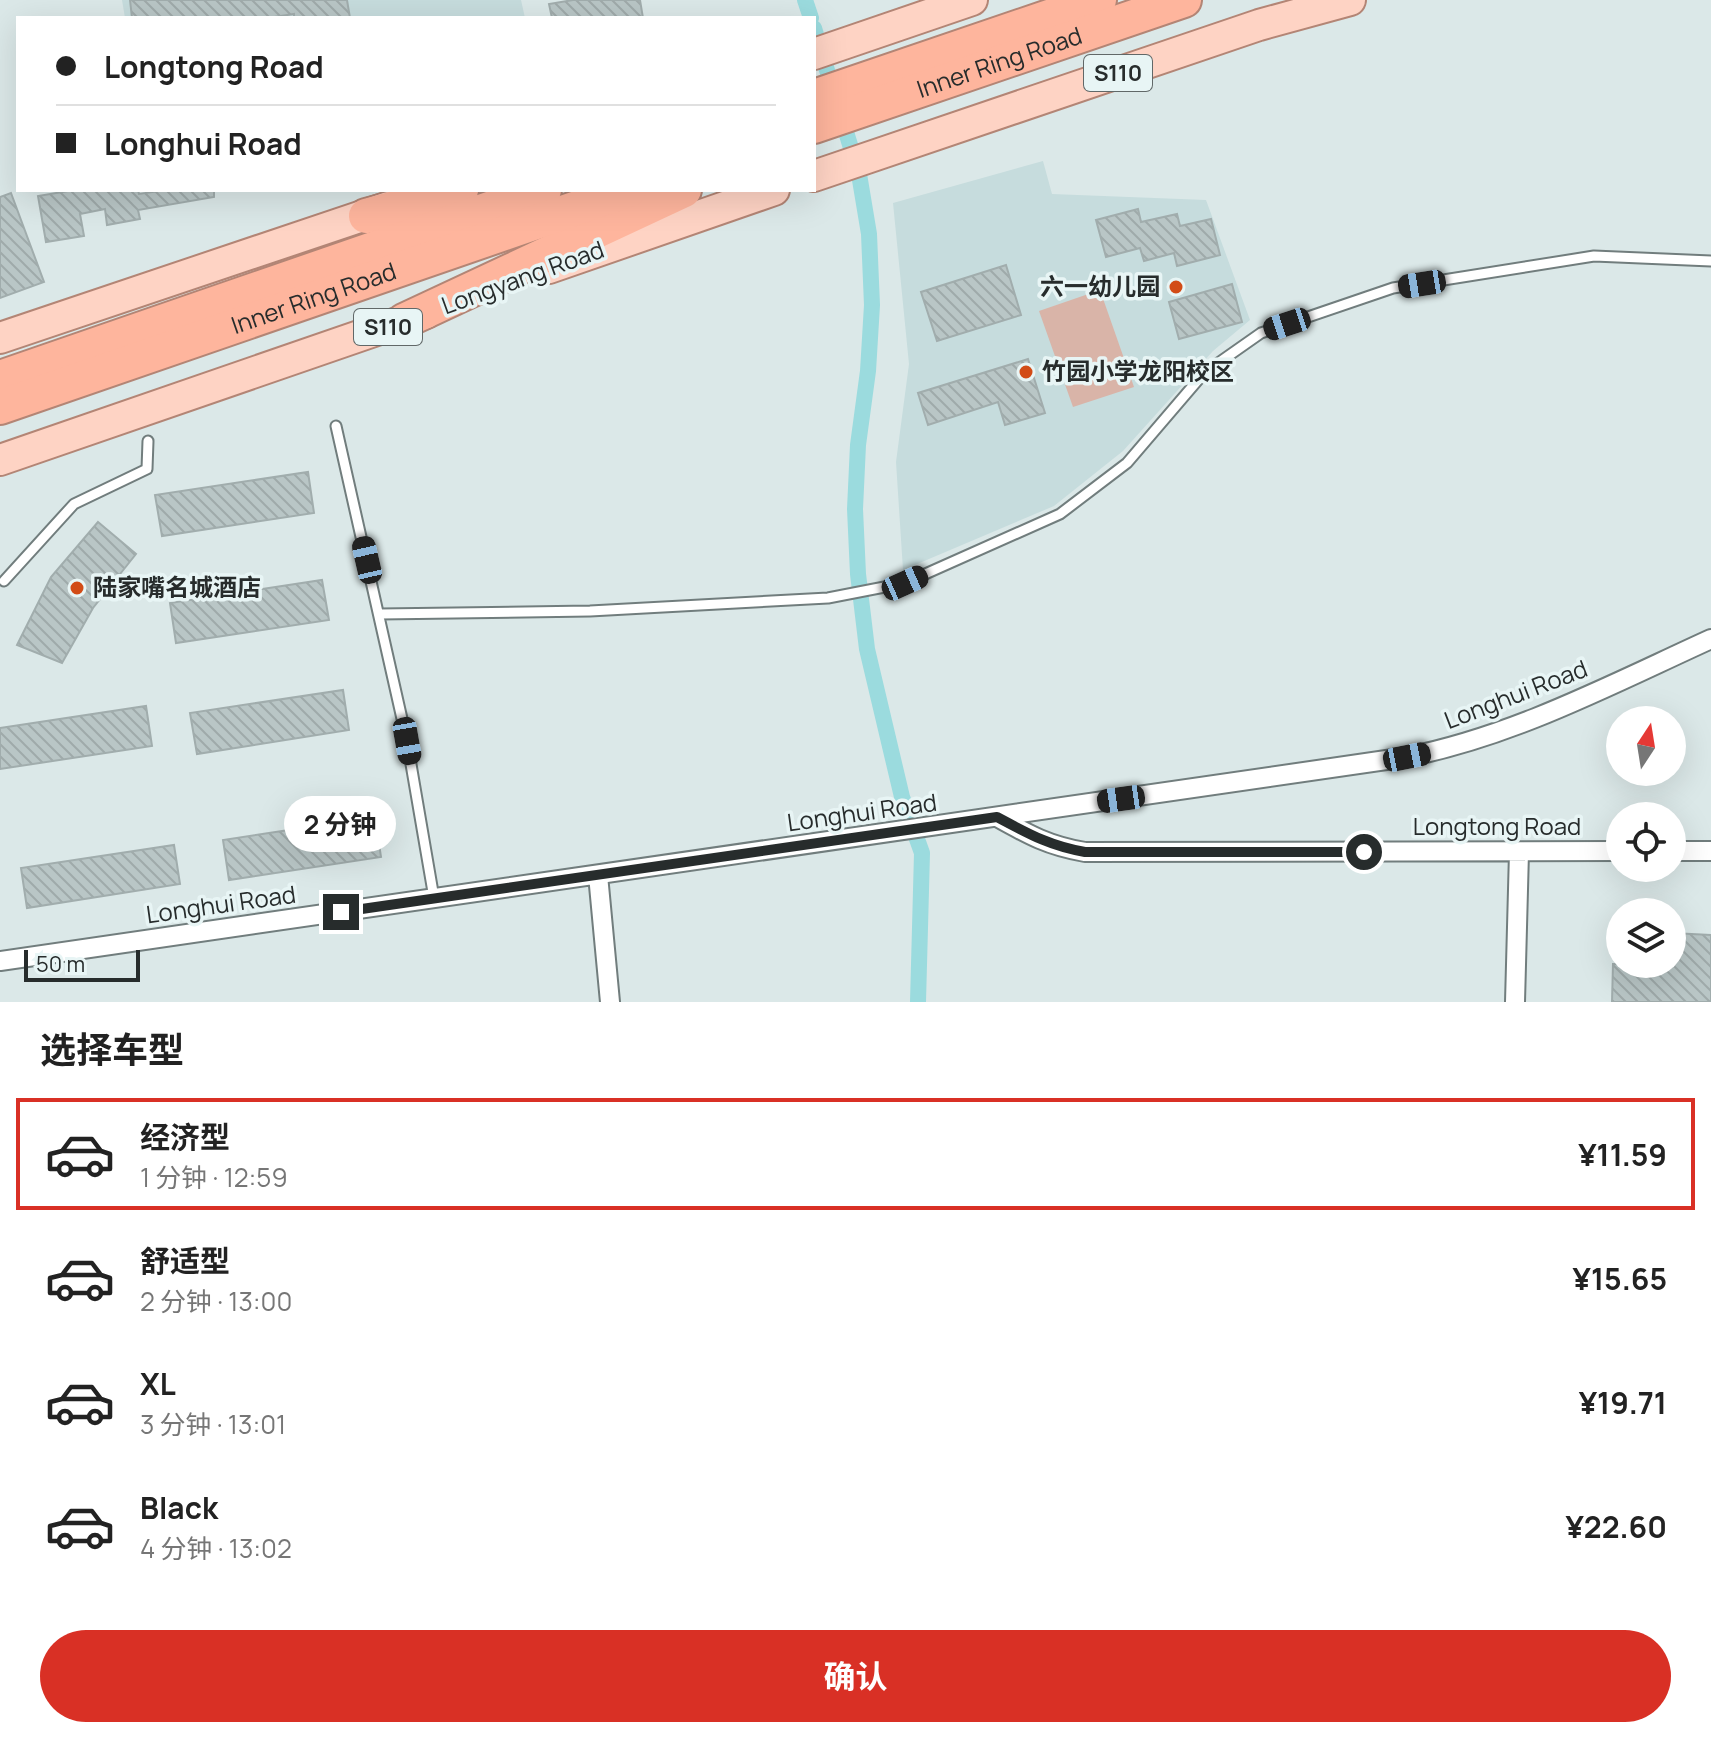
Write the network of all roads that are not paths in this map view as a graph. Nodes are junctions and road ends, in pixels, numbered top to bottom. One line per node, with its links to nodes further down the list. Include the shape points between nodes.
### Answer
1 (972, 0): 5 (main road)
2 (1099, 0): 8 (highway, Inner Ring Road, via 916,62)
3 (1184, 0): 8 (highway, Inner Ring Road)
4 (1350, 0): 8 (main road, S110, via 1246,29)
5 (816, 53)
6 (816, 87): 8 (highway)
7 (816, 97): 8 (highway, Inner Ring Road)
8 (871, 107): 9 (highway, Inner Ring Road); 10 (highway)
9 (816, 125)
10 (816, 165)
11 (427, 192): 17 (main road)
12 (454, 192): 17 (highway)
13 (539, 192): 19 (highway, Inner Ring Road)
14 (622, 192): 19 (highway, Inner Ring Road)
15 (680, 192): 20 (highway)
16 (768, 192): 20 (main road, Longyang Road / S110)
17 (366, 216): 21 (main road)
18 (1711, 261): 28 (lane, via 1594,256 1393,288 1261,333 1204,373 1127,463 1060,514 905,583 828,598 590,611)
19 (332, 278): 22 (highway, Inner Ring Road); 23 (highway, Inner Ring Road)
20 (404, 321): 26 (main road, Longyang Road / S110)
21 (0, 338)
22 (0, 378)
23 (0, 407)
24 (336, 426): 28 (lane)
25 (148, 441): 27 (lane, via 147,469 74,504)
26 (0, 460)
27 (4, 581)
28 (380, 614): 36 (lane)
29 (1711, 639): 30 (street, Longhui Road, via 1529,721 1439,750)
30 (997, 817): 34 (street, Longtong Road, via 1038,839 1085,852); 35 (street, Longhui Road)
31 (1606, 851): 34 (street, Longtong Road)
32 (1686, 851): 33 (street)
33 (1711, 851)
34 (1519, 852): 39 (street)
35 (598, 875): 36 (street, Longhui Road); 38 (street)
36 (434, 898): 37 (street, Longhui Road)
37 (0, 961)
38 (610, 1002)
39 (1515, 1002)

